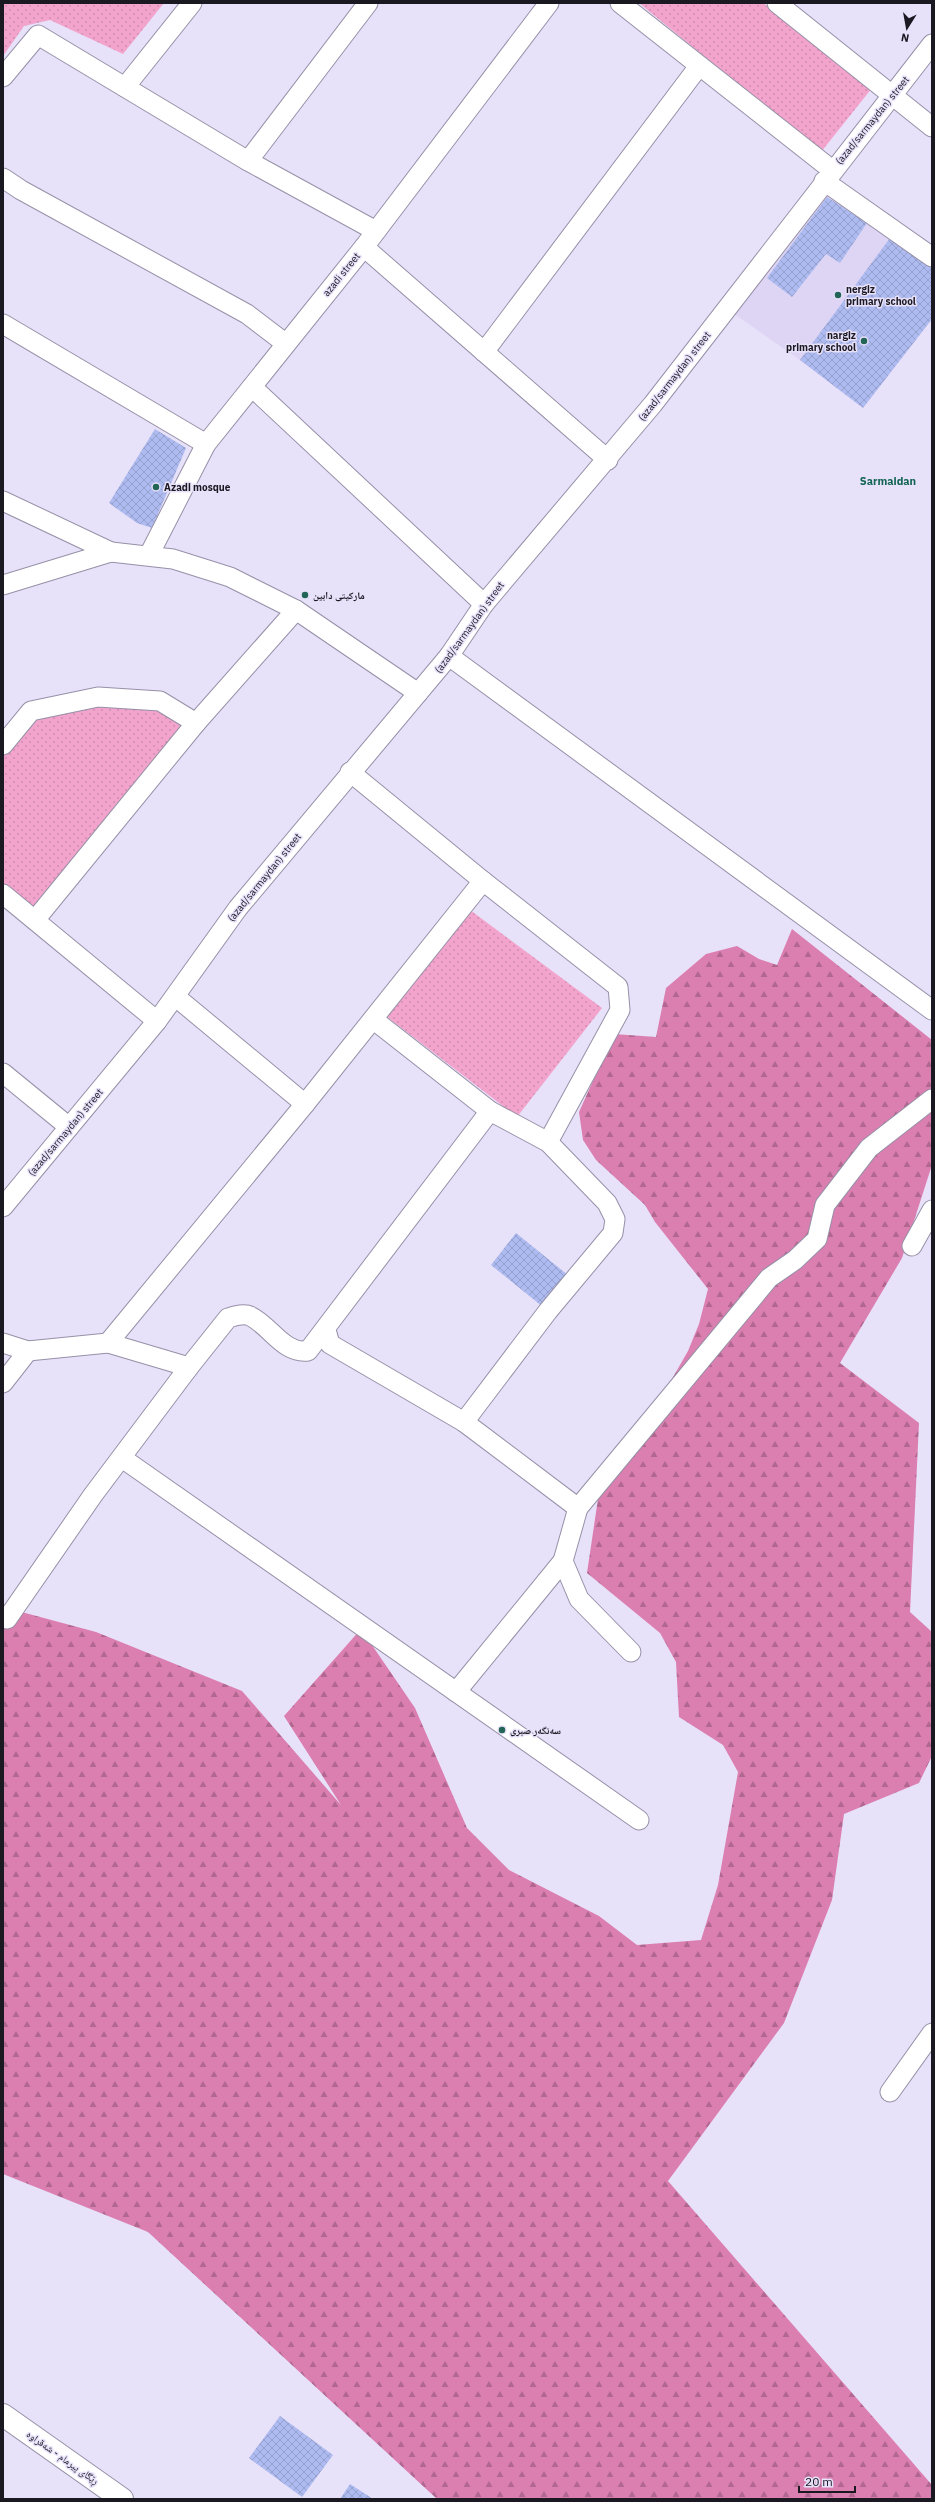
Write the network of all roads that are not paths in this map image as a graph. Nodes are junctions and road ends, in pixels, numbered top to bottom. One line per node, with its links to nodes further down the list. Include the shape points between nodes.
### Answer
1 (192, 3): 9 (street)
2 (368, 3): 12 (street)
3 (549, 3): 15 (street, azadi street)
4 (620, 3): 7 (street)
5 (777, 3): 10 (street)
6 (932, 44): 10 (street, (azad/sarmaydan) street)
7 (699, 66): 13 (street); 20 (street)
8 (3, 77): 9 (street, via 38,35)
9 (125, 87): 12 (street)
10 (892, 96): 11 (street); 13 (street, (azad/sarmaydan) street)
11 (932, 127)
12 (248, 161): 15 (street)
13 (828, 175): 17 (street); 23 (street, (azad/sarmaydan) street)
14 (3, 178): 19 (street, via 247,314)
15 (376, 231): 16 (street, azadi street)
16 (364, 247): 19 (street, azadi street); 20 (street)
17 (932, 257)
18 (3, 324): 22 (street)
19 (285, 343): 21 (street, azadi street)
20 (484, 352): 23 (street)
21 (252, 387): 22 (street, azadi street); 28 (street)
22 (206, 444): 26 (street, azadi street)
23 (608, 460): 28 (street, (azad/sarmaydan) street, via 531,546)
24 (3, 501): 25 (street)
25 (111, 552): 26 (street); 27 (street)
26 (149, 555): 29 (street, via 173,559 230,577)
27 (3, 585)
28 (484, 604): 30 (street, (azad/sarmaydan) street)
29 (296, 610): 31 (street); 32 (street)
30 (449, 656): 31 (street, (azad/sarmaydan) street); 40 (street)
31 (418, 694): 35 (street, (azad/sarmaydan) street)
32 (196, 723): 33 (street, via 160,701 98,697 31,711); 38 (street)
33 (9, 724): 34 (street)
34 (3, 745)
35 (350, 772): 36 (street); 39 (street, (azad/sarmaydan) street, via 238,908)
36 (483, 881): 42 (street); 48 (street, via 618,987 620,1010)
37 (3, 894): 38 (street)
38 (35, 920): 41 (street)
39 (176, 997): 41 (street, (azad/sarmaydan) street); 45 (street)
40 (932, 1010)
41 (158, 1020): 47 (street, (azad/sarmaydan) street)
42 (374, 1020): 45 (street); 46 (street)
43 (3, 1073): 47 (street)
44 (932, 1099): 60 (street, via 869,1148 825,1205 817,1239 795,1260 769,1278)
45 (305, 1104): 53 (street)
46 (490, 1111): 48 (street); 52 (street, via 332,1317)
47 (69, 1127): 49 (street, (azad/sarmaydan) street)
48 (548, 1142): 58 (street, via 607,1203 616,1219 613,1233 548,1311)
49 (3, 1207)
50 (932, 1210): 51 (street)
51 (912, 1246)
52 (326, 1330): 56 (street, via 308,1351 301,1351 288,1346 250,1316 237,1315 228,1318); 58 (street, via 330,1344)
53 (108, 1342): 55 (street); 56 (street, via 189,1367)
54 (3, 1343): 55 (street)
55 (28, 1351): 57 (street)
56 (186, 1372): 59 (street)
57 (3, 1383)
58 (464, 1422): 60 (street)
59 (122, 1458): 62 (street); 64 (street)
60 (578, 1508): 61 (street)
61 (563, 1561): 63 (street, via 579,1599); 64 (street)
62 (7, 1619)
63 (631, 1652)
64 (456, 1692): 65 (street)
65 (639, 1820)
66 (932, 2033): 67 (street)
67 (890, 2092)
68 (3, 2415): 69 (main road, ڕێگای پیرمام - شەقراوە)
69 (122, 2499)

